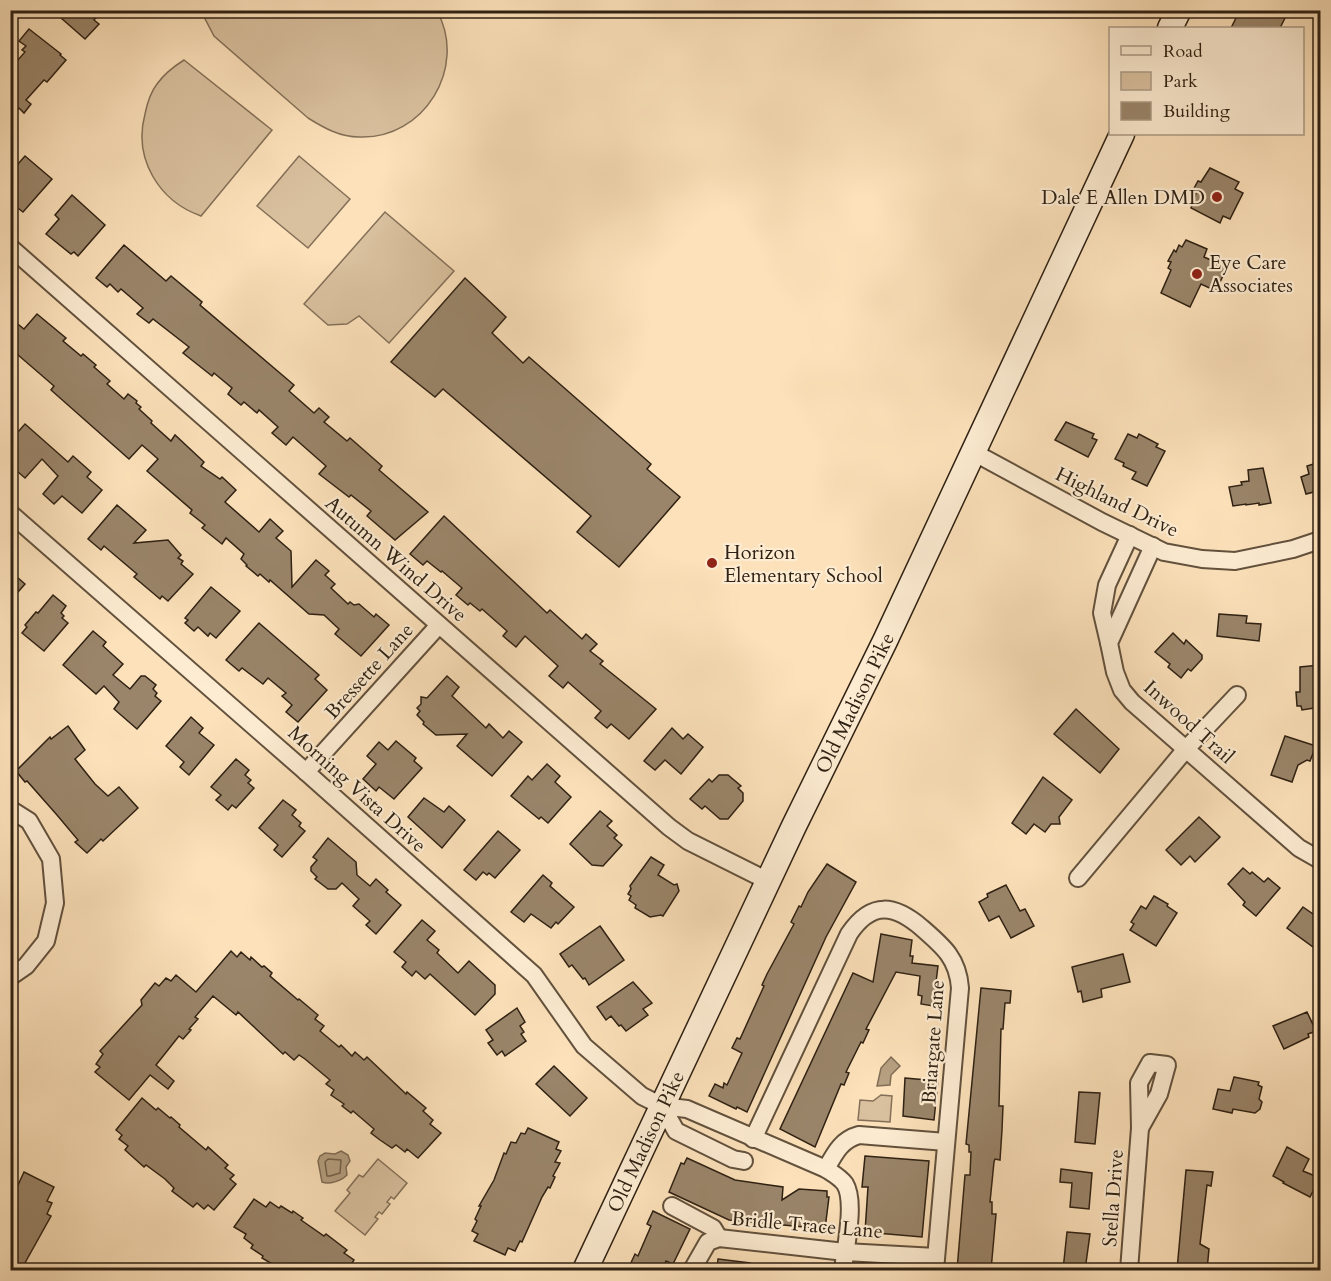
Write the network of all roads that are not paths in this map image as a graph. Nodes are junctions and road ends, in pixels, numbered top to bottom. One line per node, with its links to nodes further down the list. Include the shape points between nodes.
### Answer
1 (1179, 10): 2 (main road)
2 (1170, 27)
3 (1122, 135): 5 (main road, Old Madison Pike)
4 (10, 247): 10 (street, Autumn Wind Drive)
5 (973, 452): 7 (street, Highland Drive); 18 (main road, Old Madison Pike)
6 (10, 513): 14 (street, Morning Vista Drive)
7 (1130, 535): 9 (street, Highland Drive); 11 (street, Inwood Trail, via 1107,585 1102,613)
8 (1320, 540): 9 (street, Highland Drive, via 1235,561 1202,559)
9 (1153, 546): 11 (street)
10 (439, 625): 14 (street, Bressette Lane); 18 (street, Autumn Wind Drive, via 669,828)
11 (1108, 643): 13 (street, Inwood Trail, via 1122,690)
12 (1237, 695): 13 (street)
13 (1186, 750): 16 (street, Inwood Trail, via 1299,848); 17 (street)
14 (306, 772): 20 (street, Morning Vista Drive, via 534,975 584,1046 642,1095)
15 (10, 809): 19 (street, via 29,821 51,859 55,903 46,941 26,966)
16 (1320, 860)
17 (1078, 878)
18 (768, 881): 20 (main road, Old Madison Pike)
19 (10, 977)
20 (663, 1106): 22 (street, via 687,1109); 24 (street, via 676,1131); 30 (main road, Old Madison Pike)
21 (1140, 1128): 33 (street, Stella Drive)
22 (753, 1139): 23 (street, Briargate Lane, via 849,934 865,916 887,909 909,917 939,943 959,973); 25 (street)
23 (946, 1143): 25 (street, via 859,1135 847,1138); 29 (street, Briargate Lane)
24 (744, 1161)
25 (826, 1169): 28 (street, via 845,1184 850,1197)
26 (672, 1206): 27 (street, via 713,1228)
27 (720, 1238): 28 (street, Bridle Trace Lane); 31 (street, Bridle Trace Lane, via 708,1242)
28 (845, 1252): 29 (street, Bridle Trace Lane); 32 (street)
29 (935, 1264)
30 (585, 1270)
31 (692, 1270)
32 (843, 1270)
33 (1129, 1270)

